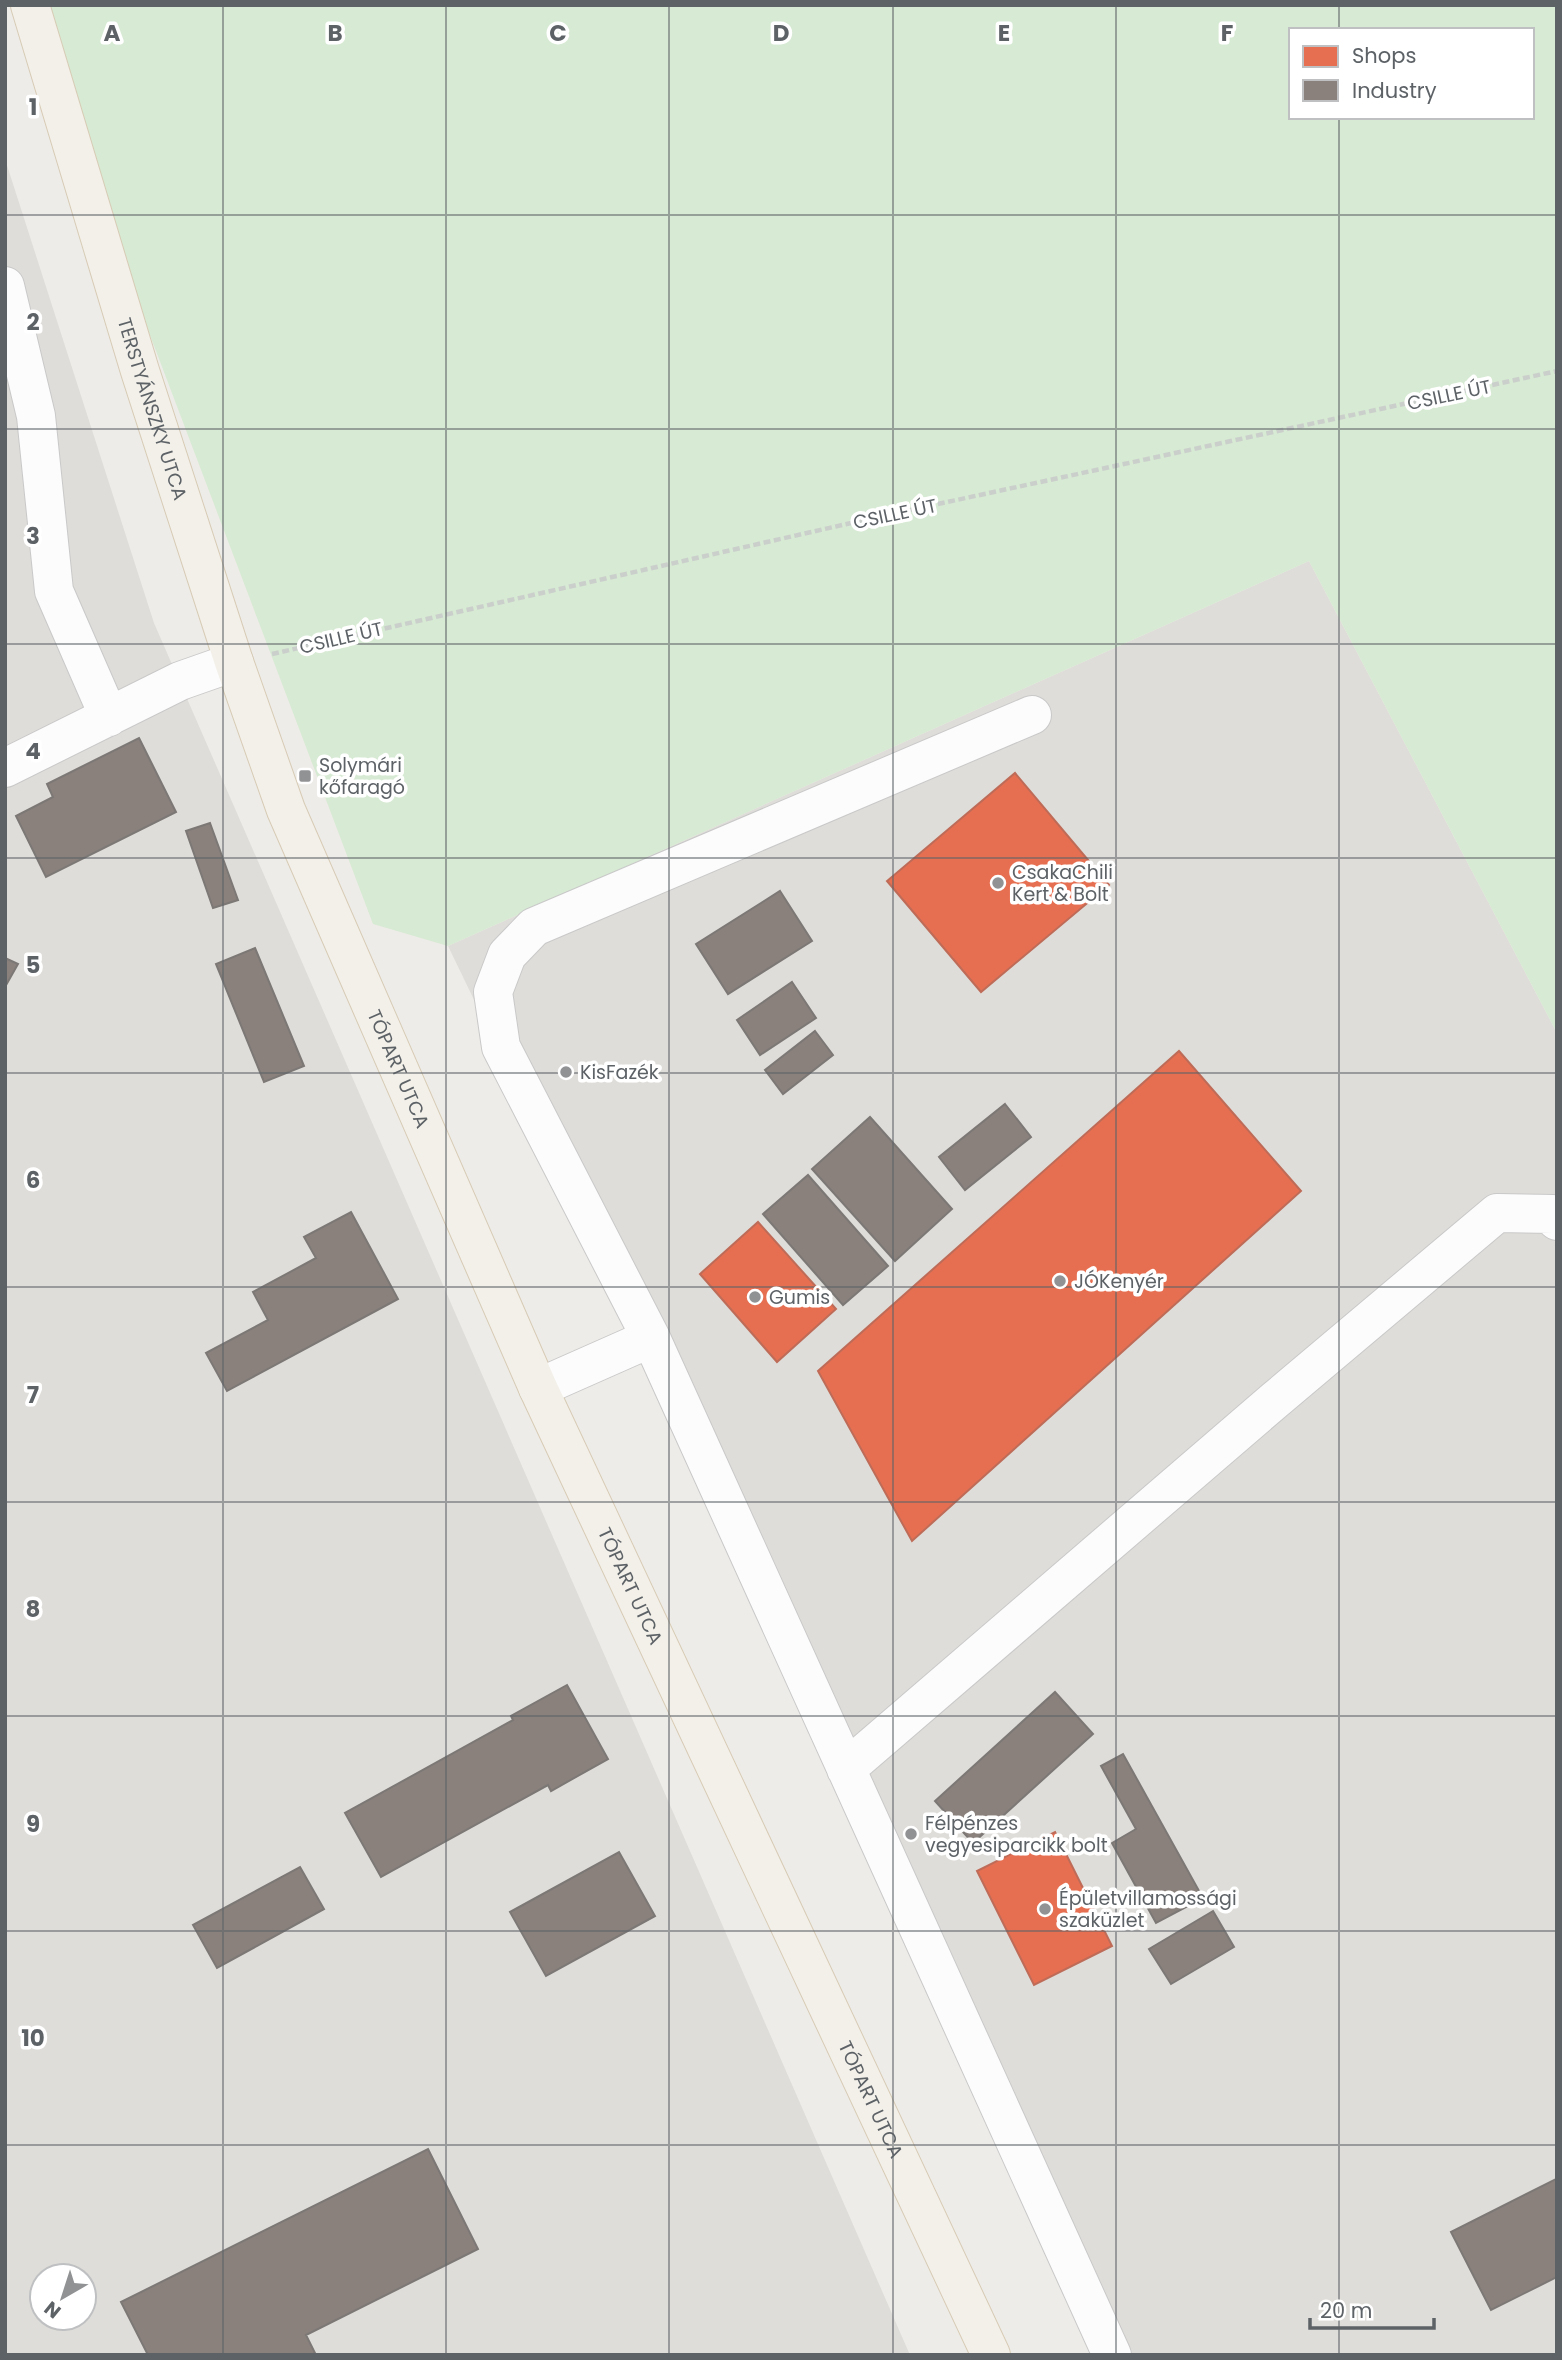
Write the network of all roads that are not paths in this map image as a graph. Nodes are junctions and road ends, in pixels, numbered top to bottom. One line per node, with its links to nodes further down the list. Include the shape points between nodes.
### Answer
1 (30, 5): 3 (main road, TERSTYÁNSZKY UTCA)
2 (5, 286): 5 (street, via 36,416 54,591)
3 (234, 663): 5 (street, via 180,681); 7 (main road, TERSTYÁNSZKY UTCA)
4 (1032, 715): 9 (street, via 534,927 507,955 493,992 501,1047)
5 (109, 717): 6 (street)
6 (5, 768)
7 (286, 810): 10 (main road, TÓPART UTCA)
8 (1557, 1220): 11 (street, via 1553,1214 1497,1213)
9 (651, 1338): 10 (street); 11 (street)
10 (538, 1388): 12 (main road, TÓPART UTCA)
11 (846, 1769): 13 (street)
12 (991, 2355)
13 (1112, 2355)

